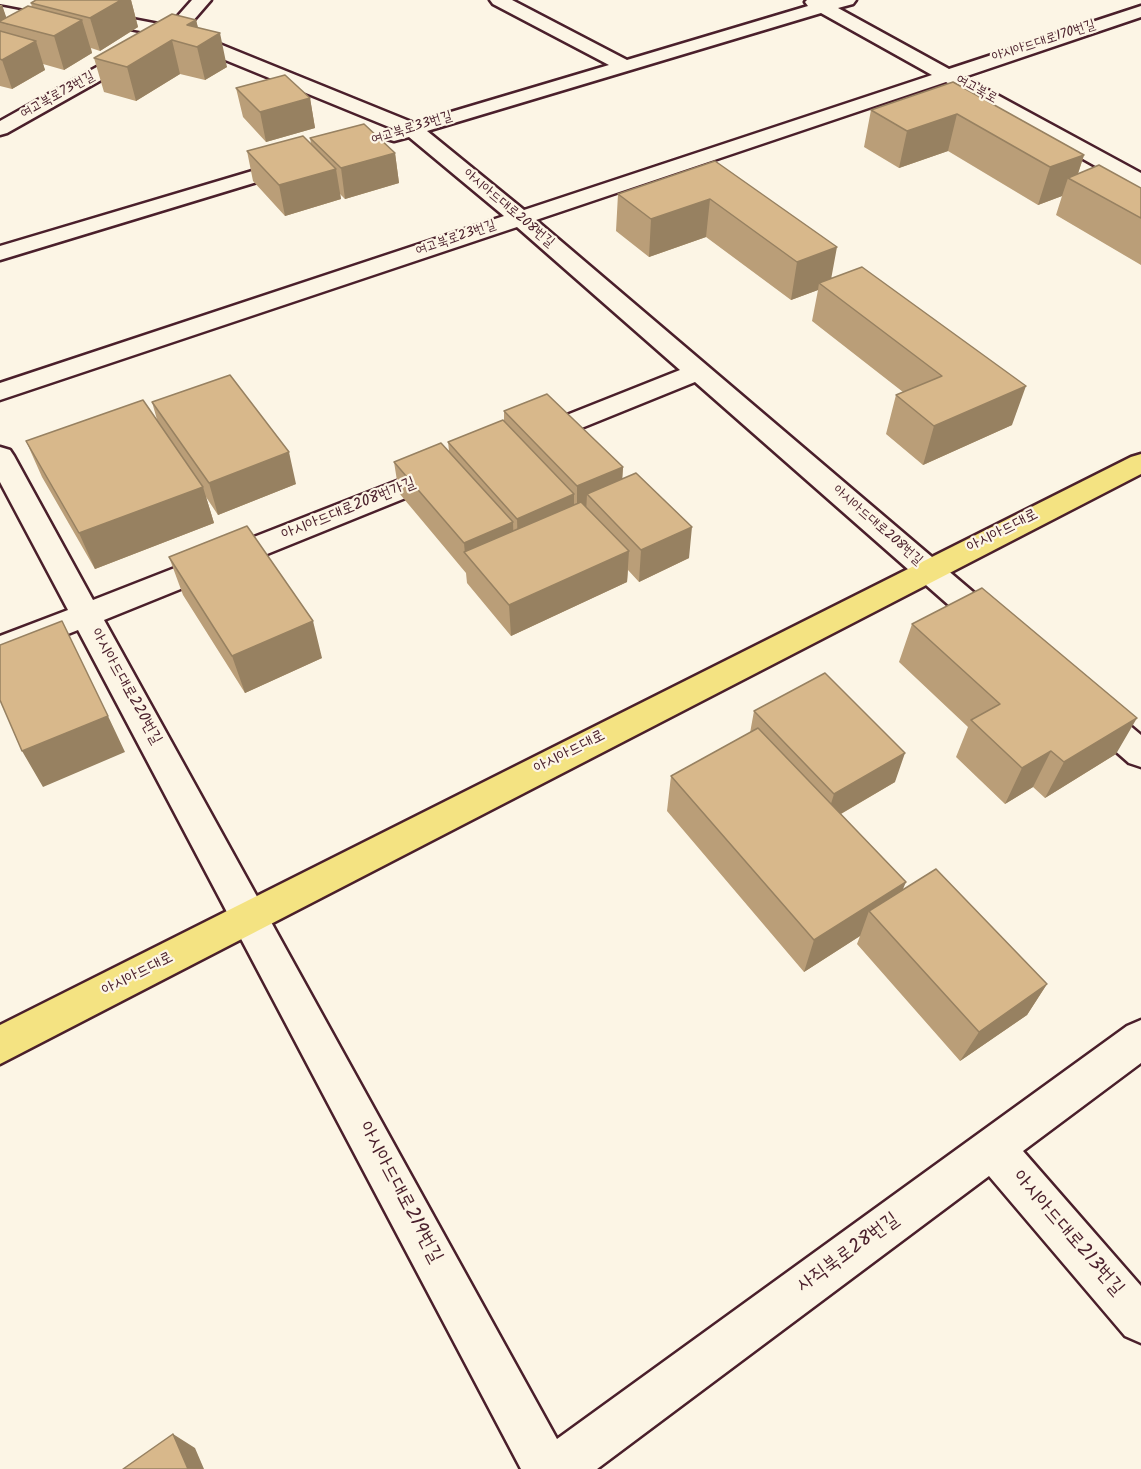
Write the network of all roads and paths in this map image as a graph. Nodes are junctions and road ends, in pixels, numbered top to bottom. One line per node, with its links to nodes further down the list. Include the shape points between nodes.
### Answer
1 (6, 0): 7 (street, 아시아드대로208번길)
2 (202, 0): 7 (street, 여고북로73번길)
3 (500, 0): 8 (street)
4 (847, 0): 5 (street, 여고북로33번길)
5 (817, 3): 8 (street, 여고북로33번길); 9 (street, 여고북로)
6 (1141, 11): 9 (street, 아시아드대로170번길)
7 (173, 32): 10 (street, 여고북로73번길); 11 (street, 아시아드대로208번길)
8 (625, 66): 11 (street, 여고북로33번길)
9 (946, 74): 14 (street, 여고북로); 16 (street, 여고북로23번길)
10 (0, 129)
11 (412, 129): 12 (street, 여고북로33번길); 16 (street, 아시아드대로208번길)
12 (377, 140)
13 (320, 157): 17 (street)
14 (1131, 168): 15 (street, 여고북로)
15 (1141, 182)
16 (520, 218): 18 (street, 아시아드대로208번길); 19 (street, 여고북로23번길)
17 (0, 253)
18 (698, 372): 20 (street); 24 (street, 아시아드대로208번길)
19 (0, 392)
20 (509, 447)
21 (0, 456): 25 (street, 아시아드대로220번길)
22 (1141, 463): 24 (main road, 아시아드대로)
23 (465, 465): 25 (street, 아시아드대로208번가길)
24 (927, 570): 26 (street, 아시아드대로208번길); 30 (main road, 아시아드대로)
25 (86, 615): 27 (street, 아시아드대로208번가길); 30 (street, 아시아드대로220번길)
26 (1016, 646)
27 (0, 649)
28 (1070, 693): 29 (street)
29 (1141, 754)
30 (250, 917): 32 (main road, 아시아드대로); 35 (street, 아시아드대로219번길)
31 (1141, 1039): 33 (street, 사직북로28번길)
32 (0, 1045)
33 (993, 1148): 34 (street, 아시아드대로213번길); 36 (street, 사직북로28번길)
34 (1141, 1320)
35 (547, 1469)
36 (557, 1469)

